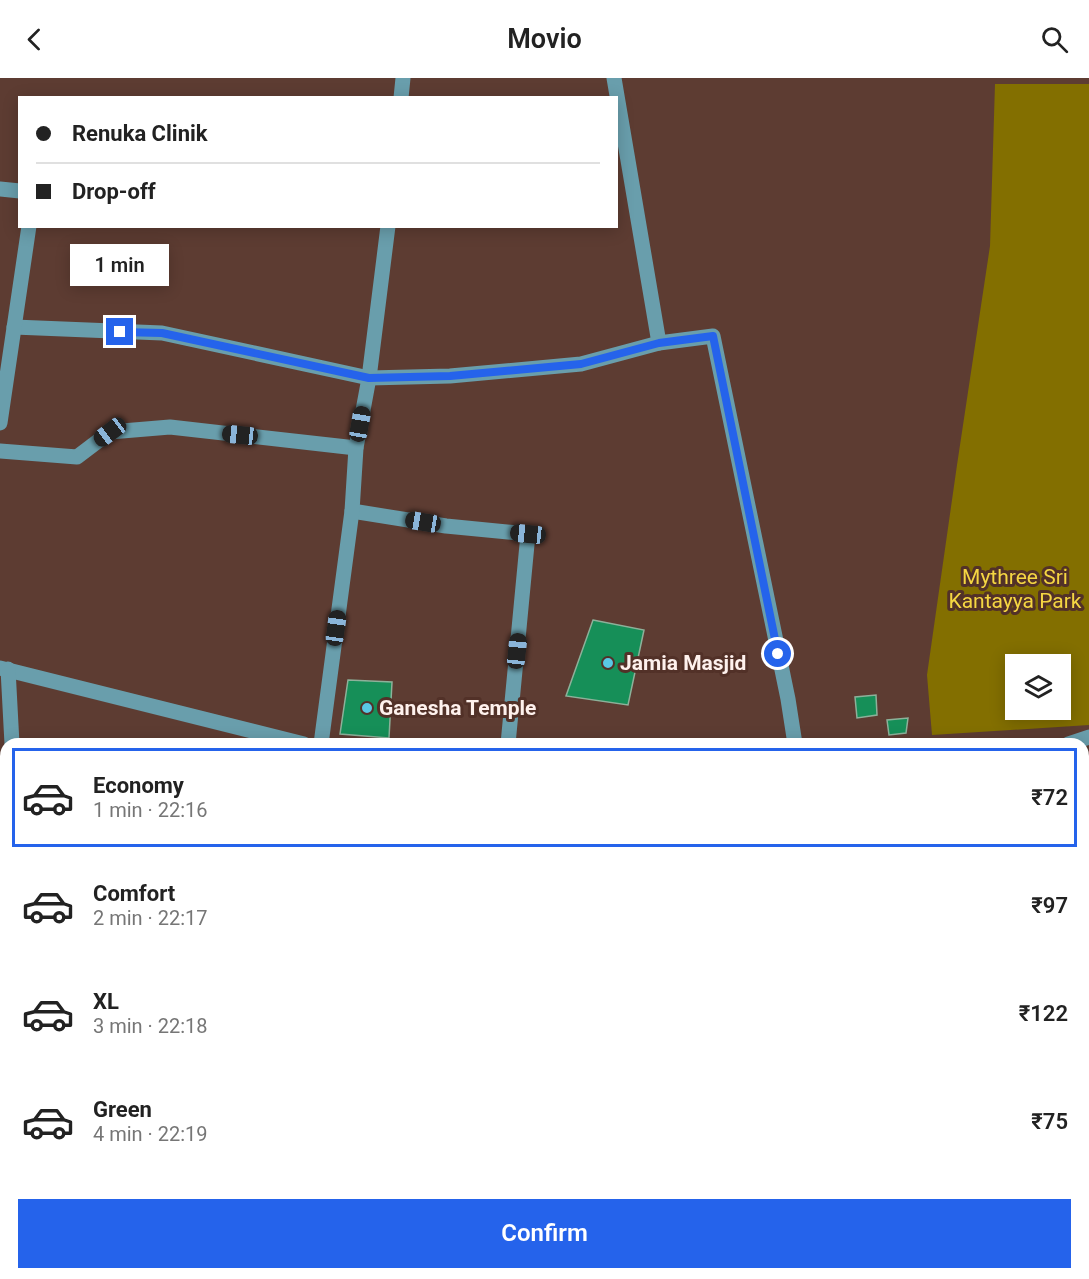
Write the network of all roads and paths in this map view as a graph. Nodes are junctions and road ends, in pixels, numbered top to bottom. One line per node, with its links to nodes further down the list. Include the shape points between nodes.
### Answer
1 (403, 78): 3 (street)
2 (614, 78): 4 (street)
3 (401, 96)
4 (617, 96)
5 (618, 102): 11 (street)
6 (0, 189): 7 (street)
7 (18, 192)
8 (29, 228): 10 (street)
9 (388, 228): 13 (street)
10 (14, 327): 12 (street); 13 (street, via 162,333)
11 (659, 343): 13 (street, via 581,364 450,376); 23 (street, via 713,336)
12 (5, 354): 14 (street)
13 (369, 378): 15 (street)
14 (0, 423)
15 (356, 448): 16 (street, via 170,427 110,432 77,457); 17 (street)
16 (0, 451)
17 (352, 511): 21 (street); 22 (street, via 528,534)
18 (4, 669): 19 (street); 20 (street)
19 (11, 738)
20 (280, 738)
21 (322, 738)
22 (509, 738)
23 (794, 738)

